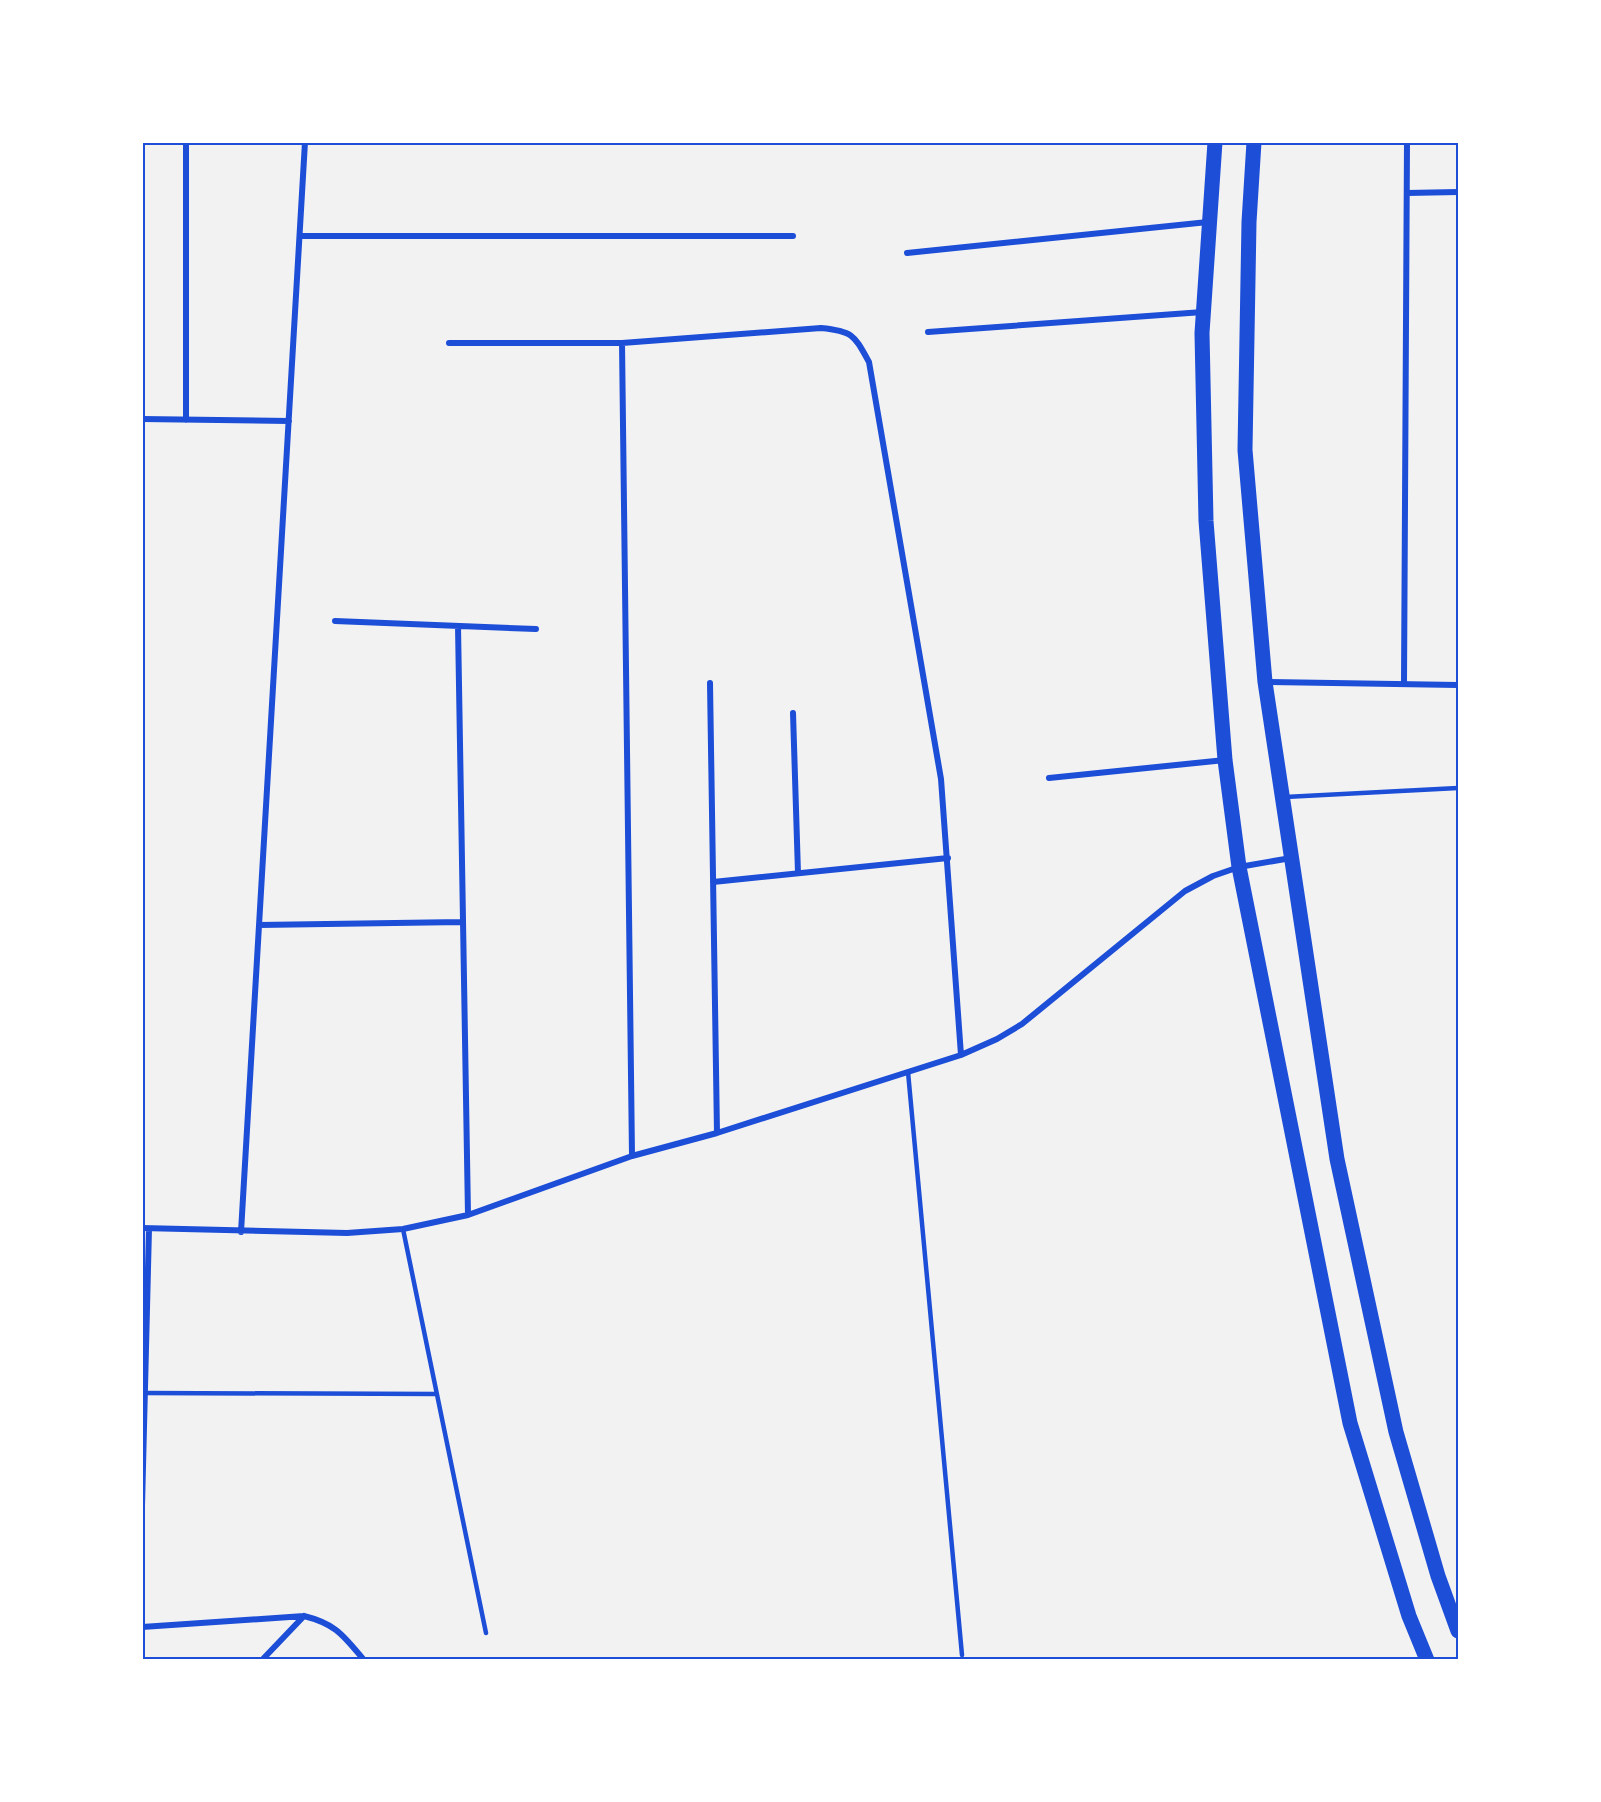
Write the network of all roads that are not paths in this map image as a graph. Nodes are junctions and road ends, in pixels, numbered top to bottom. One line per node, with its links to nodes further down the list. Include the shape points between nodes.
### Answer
1 (186, 142): 17 (street)
2 (305, 142): 9 (street)
3 (1215, 142): 8 (main road)
4 (1254, 142): 22 (main road, via 1245,450)
5 (1407, 142): 7 (street)
6 (1458, 192): 7 (street)
7 (1407, 193): 24 (street)
8 (1209, 222): 11 (street); 12 (main road)
9 (300, 236): 10 (street); 18 (street)
10 (793, 236)
11 (907, 253)
12 (1203, 312): 13 (street); 27 (main road, via 1206,521)
13 (928, 332)
14 (449, 343): 15 (street)
15 (622, 343): 31 (street, via 821,328 843,330 857,340 871,374 941,779); 41 (street)
16 (142, 419): 17 (street)
17 (186, 420): 18 (street)
18 (289, 421): 37 (street)
19 (335, 621): 20 (street)
20 (459, 626): 21 (street); 36 (street)
21 (536, 629)
22 (1265, 682): 24 (street); 30 (main road)
23 (710, 683): 35 (street)
24 (1404, 684): 25 (street)
25 (1458, 685)
26 (793, 713): 34 (street)
27 (1225, 760): 28 (street); 33 (main road)
28 (1049, 778)
29 (1458, 788): 30 (lane)
30 (1282, 797): 32 (main road)
31 (948, 858): 34 (street); 38 (street)
32 (1292, 858): 33 (street); 51 (main road, via 1337,1159 1396,1432)
33 (1239, 867): 38 (street, via 1185,891 1022,1024); 58 (main road, via 1350,1423 1409,1616)
34 (798, 873): 35 (street)
35 (713, 882): 40 (street)
36 (462, 922): 37 (street); 42 (street)
37 (259, 925): 45 (street)
38 (961, 1055): 39 (street)
39 (908, 1072): 40 (street); 53 (lane)
40 (717, 1133): 41 (street)
41 (632, 1156): 42 (street)
42 (468, 1215): 44 (street)
43 (146, 1228): 45 (street); 46 (street)
44 (403, 1229): 45 (street); 47 (lane)
45 (241, 1232)
46 (145, 1393): 47 (lane); 48 (street)
47 (437, 1394): 52 (lane)
48 (142, 1506)
49 (304, 1616): 50 (street); 54 (street); 55 (street, via 326,1621)
50 (142, 1628)
51 (1458, 1630)
52 (486, 1633)
53 (962, 1656)
54 (262, 1659)
55 (364, 1659)
56 (1117, 1659): 57 (street)
57 (1125, 1659)
58 (1427, 1659)

